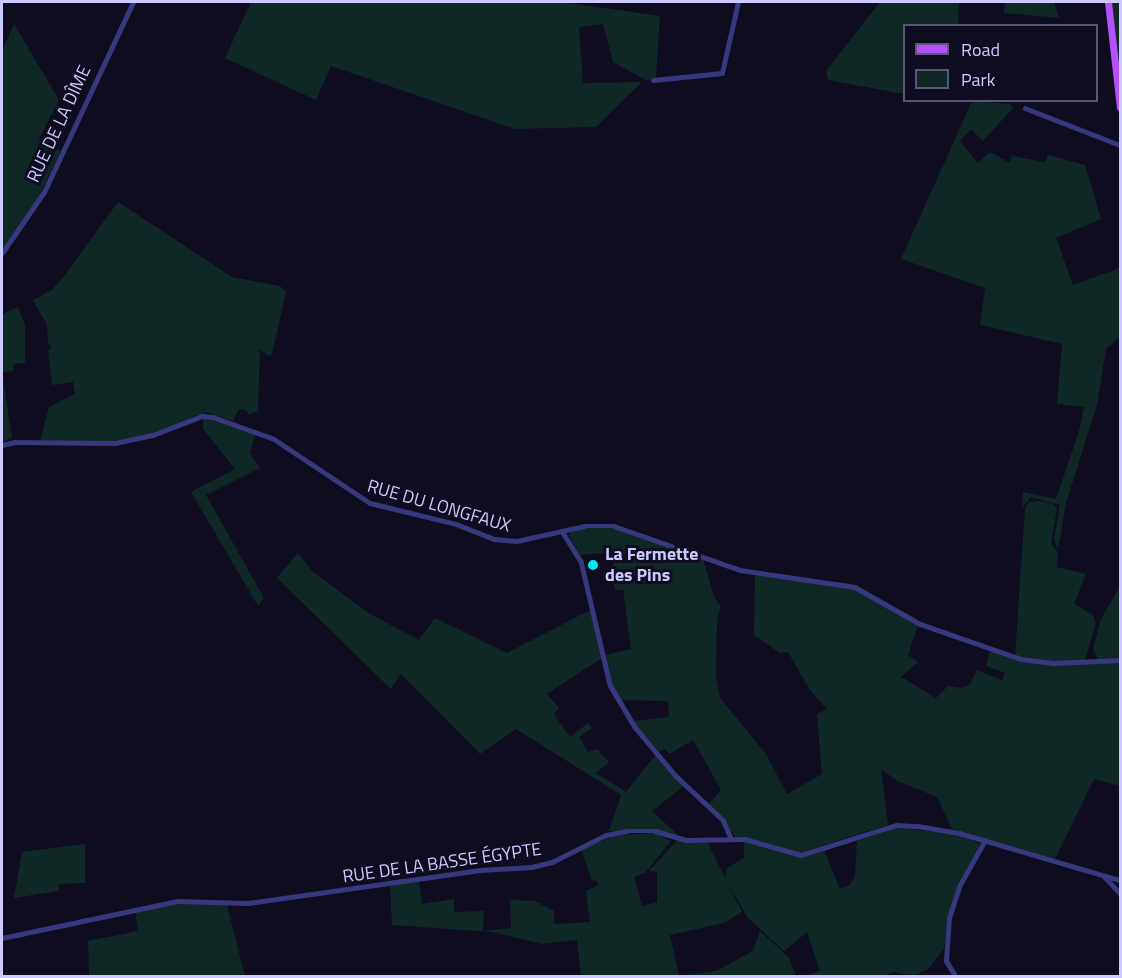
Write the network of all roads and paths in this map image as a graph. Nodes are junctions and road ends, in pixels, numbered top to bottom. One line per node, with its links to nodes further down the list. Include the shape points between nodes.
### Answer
1 (133, 2): 8 (street, RUE DE LA DÎME, via 44,192)
2 (738, 2): 4 (street, via 722,73)
3 (1108, 2): 5 (main road)
4 (653, 80)
5 (1120, 107)
6 (1025, 108): 7 (street)
7 (1120, 146)
8 (2, 253)
9 (2, 445): 10 (street, RUE DU LONGFAUX, via 15,441 115,443 160,433 202,416 213,417 274,440 374,505 456,524 500,540)
10 (562, 531): 11 (street, RUE DU LONGFAUX, via 588,525 614,526 750,572 843,583 879,598 920,624 1021,659 1053,663); 12 (street, via 581,561 610,685 635,727 676,777 723,820)
11 (1120, 660)
12 (731, 838): 13 (street, RUE DE LA BASSE ÉGYPTE, via 801,855 896,825 941,829); 17 (street, RUE DE LA BASSE ÉGYPTE, via 687,840 655,831 620,832 532,867 480,870 248,903 177,900)
13 (985, 840): 14 (street, RUE DE LA BASSE ÉGYPTE); 18 (street, via 960,885 949,918 946,961)
14 (1104, 876): 15 (street, RUE DE LA BASSE ÉGYPTE); 16 (street)
15 (1120, 880)
16 (1120, 893)
17 (2, 938)
18 (955, 976)

